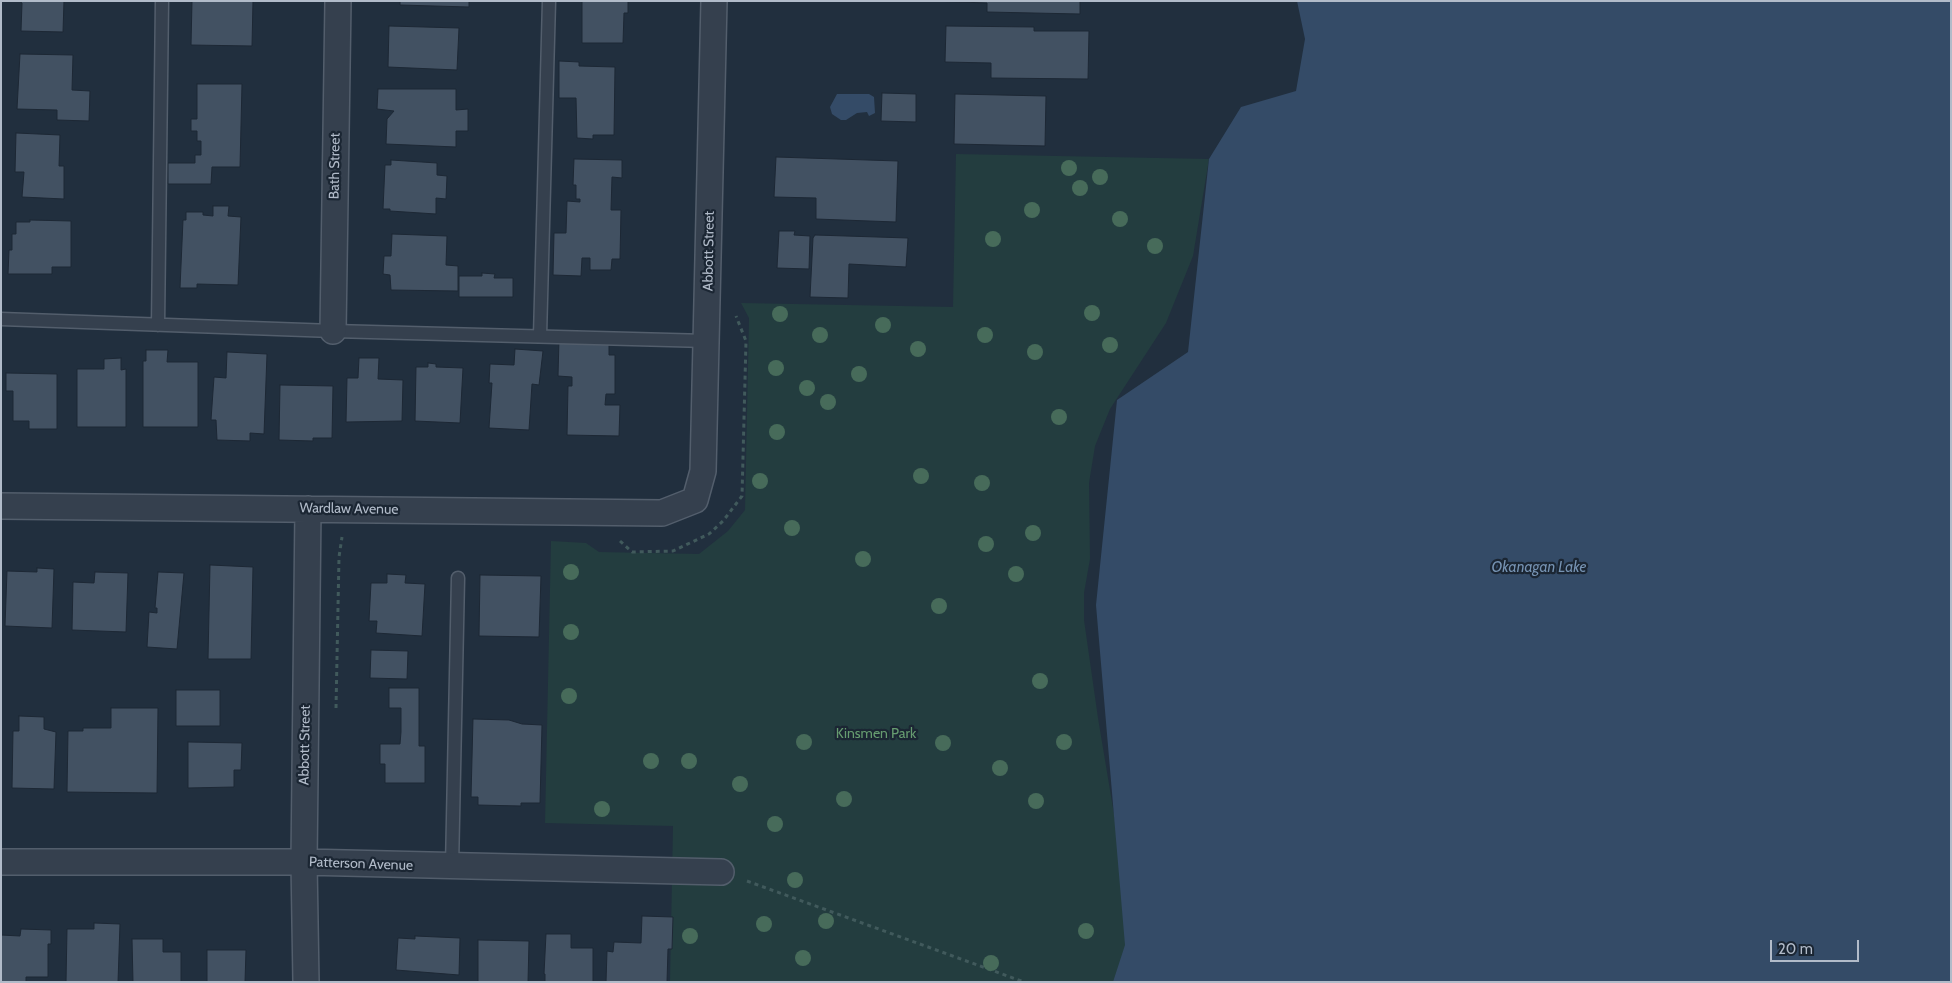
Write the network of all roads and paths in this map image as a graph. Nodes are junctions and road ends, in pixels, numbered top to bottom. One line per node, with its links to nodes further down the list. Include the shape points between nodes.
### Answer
1 (162, 1): 6 (lane)
2 (338, 1): 7 (street, Bath Street)
3 (549, 1): 8 (lane)
4 (714, 1): 9 (street, Abbott Street)
5 (1, 319): 6 (lane)
6 (158, 325): 7 (lane)
7 (333, 331): 8 (lane)
8 (540, 336): 9 (lane)
9 (707, 341): 10 (street, Abbott Street, via 703,471)
10 (695, 500): 12 (street, Wardlaw Avenue, via 662,513)
11 (1, 506): 12 (street, Wardlaw Avenue)
12 (308, 509): 15 (street, Abbott Street)
13 (458, 578): 16 (lane)
14 (1, 862): 15 (street, Patterson Avenue)
15 (304, 862): 16 (street, Patterson Avenue); 18 (street, Abbott Street)
16 (452, 867): 17 (street, Patterson Avenue)
17 (721, 872): 19 (path)
18 (306, 982)
19 (1024, 982)

